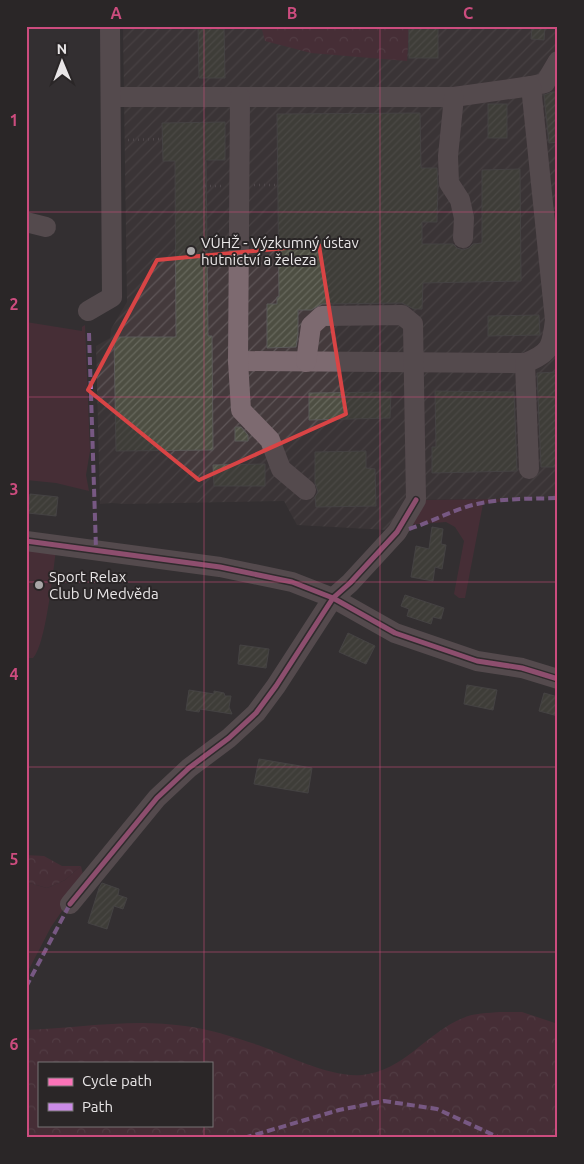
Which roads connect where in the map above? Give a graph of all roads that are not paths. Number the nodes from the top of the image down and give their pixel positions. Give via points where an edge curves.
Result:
1 (110, 26) edge
2 (558, 61) edge
3 (531, 86) junction
4 (111, 97) junction
5 (240, 97) junction
6 (454, 97) junction
7 (26, 222) edge
8 (46, 227) dead end
9 (463, 238) dead end
10 (88, 311) dead end
11 (238, 361) junction
12 (306, 362) junction
13 (414, 362) junction
14 (525, 362) junction
15 (529, 469) dead end
16 (306, 490) dead end
17 (26, 541) edge
18 (333, 598) junction
19 (558, 679) edge
20 (70, 904) dead end

1 - 4 street
2 - 3 street via 545,82
3 - 6 street
3 - 14 street via 555,320 553,341 541,356
4 - 5 street
4 - 10 street via 112,297
5 - 6 street
5 - 11 street
6 - 9 street via 448,156 449,183 460,200 464,218
7 - 8 street
11 - 12 street
11 - 16 street via 241,410 270,440 282,469
12 - 13 street
12 - 13 street via 311,326 322,316 402,315 413,324
13 - 14 street
13 - 18 street via 416,500 396,532
14 - 15 street
17 - 18 street via 220,567 292,582
18 - 19 street via 395,633 477,660
18 - 20 street via 256,713 157,798

